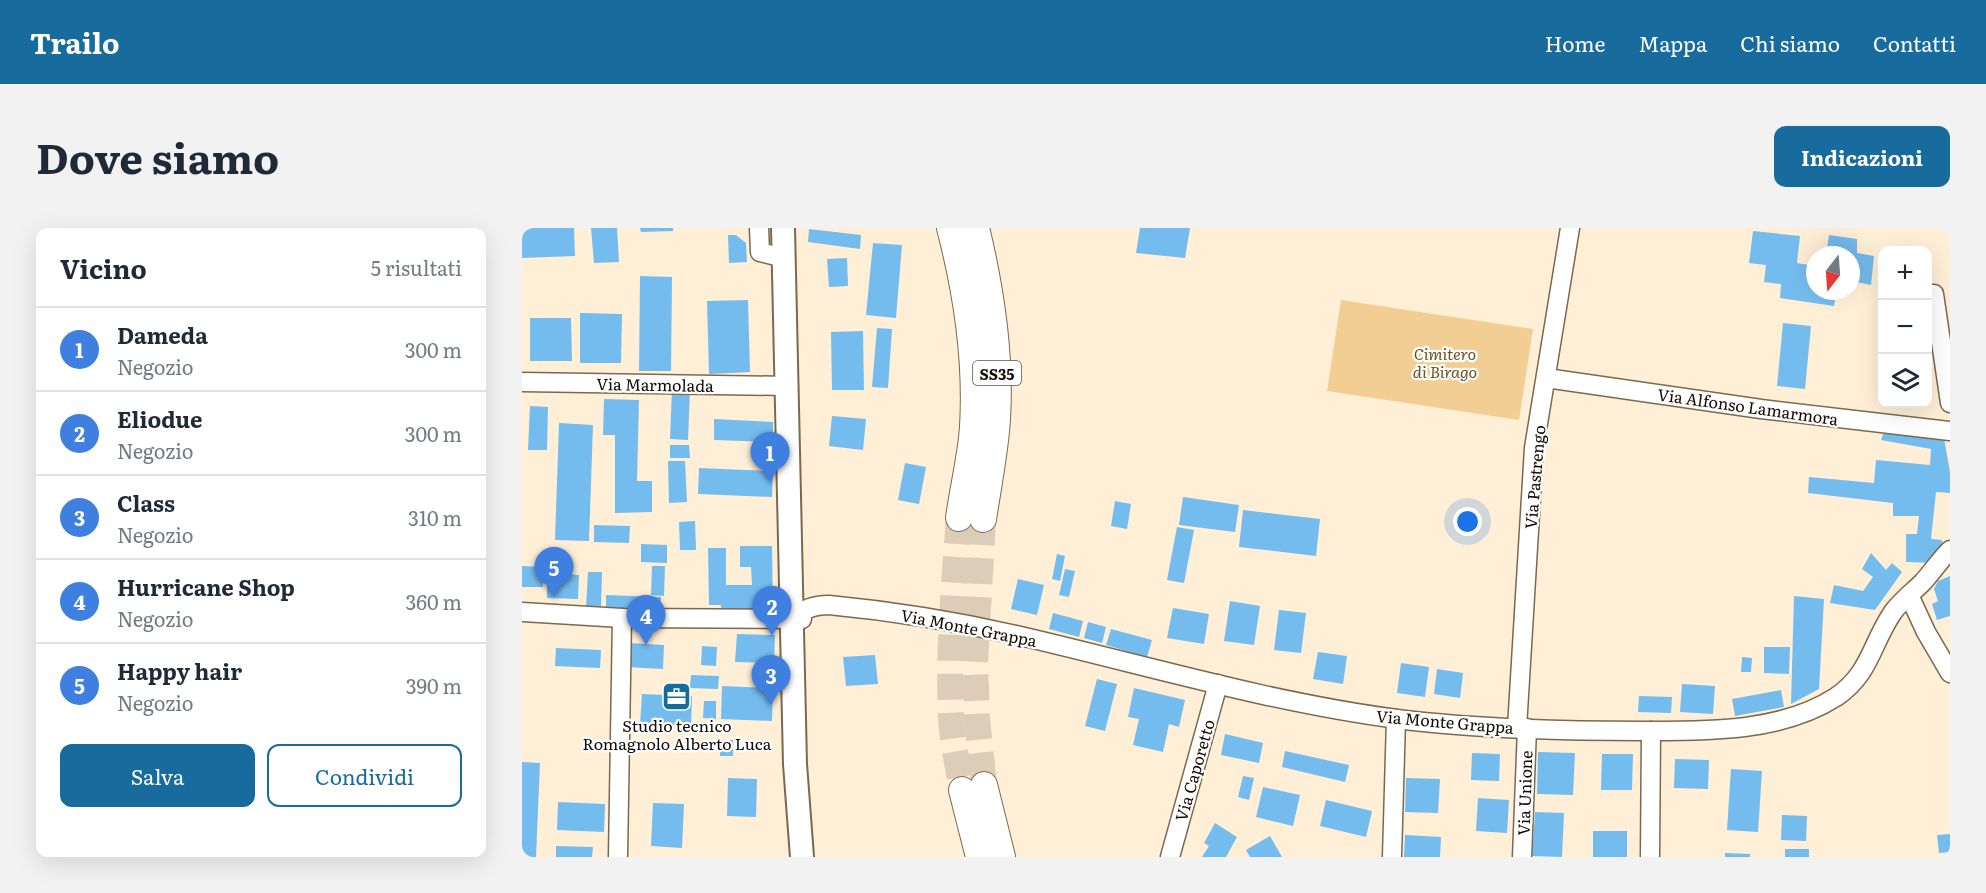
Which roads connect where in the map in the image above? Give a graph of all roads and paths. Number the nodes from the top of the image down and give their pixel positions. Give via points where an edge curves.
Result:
1 (759, 228) edge
2 (783, 228) edge
3 (950, 228) edge
4 (976, 228) edge
5 (1570, 228) edge
6 (784, 258) junction
7 (1934, 294) dead end
8 (1546, 378) junction
9 (522, 382) edge
10 (788, 386) junction
11 (1950, 403) edge
12 (1950, 431) edge
13 (1950, 549) edge
14 (1909, 595) junction
15 (522, 612) edge
16 (622, 618) junction
17 (792, 619) junction
18 (1950, 673) edge
19 (1218, 684) junction
20 (1396, 719) junction
21 (1522, 728) junction
22 (1651, 731) junction
23 (618, 857) edge
24 (802, 857) edge
25 (979, 857) edge
26 (1002, 857) edge
27 (1170, 857) edge
28 (1392, 857) edge
29 (1522, 857) edge
30 (1650, 857) edge

1 - 6 street via 760,252
2 - 6 main road
3 - 4 highway, SS35 via 971,331 971,518 997,420 990,297
5 - 8 street, Via Pastrengo
6 - 10 main road
7 - 11 street
8 - 12 street, Via Alfonso Lamarmora
8 - 21 street, Via Pastrengo via 1534,448
9 - 10 street, Via Marmolada
10 - 17 main road
13 - 14 street, Via Monte Grappa
14 - 18 street
14 - 22 street, Via Monte Grappa via 1892,613 1857,678 1827,702 1764,723
15 - 16 street, Via Monte Grappa
16 - 17 street, Via Monte Grappa
16 - 23 street
17 - 19 street, Via Monte Grappa via 819,616 844,606 932,618
17 - 24 main road via 795,764
19 - 20 street, Via Monte Grappa
19 - 27 street, Via Caporetto
20 - 21 street, Via Monte Grappa
20 - 28 street
21 - 22 street, Via Monte Grappa
21 - 29 street, Via Unione
22 - 30 street
25 - 26 highway via 973,788

